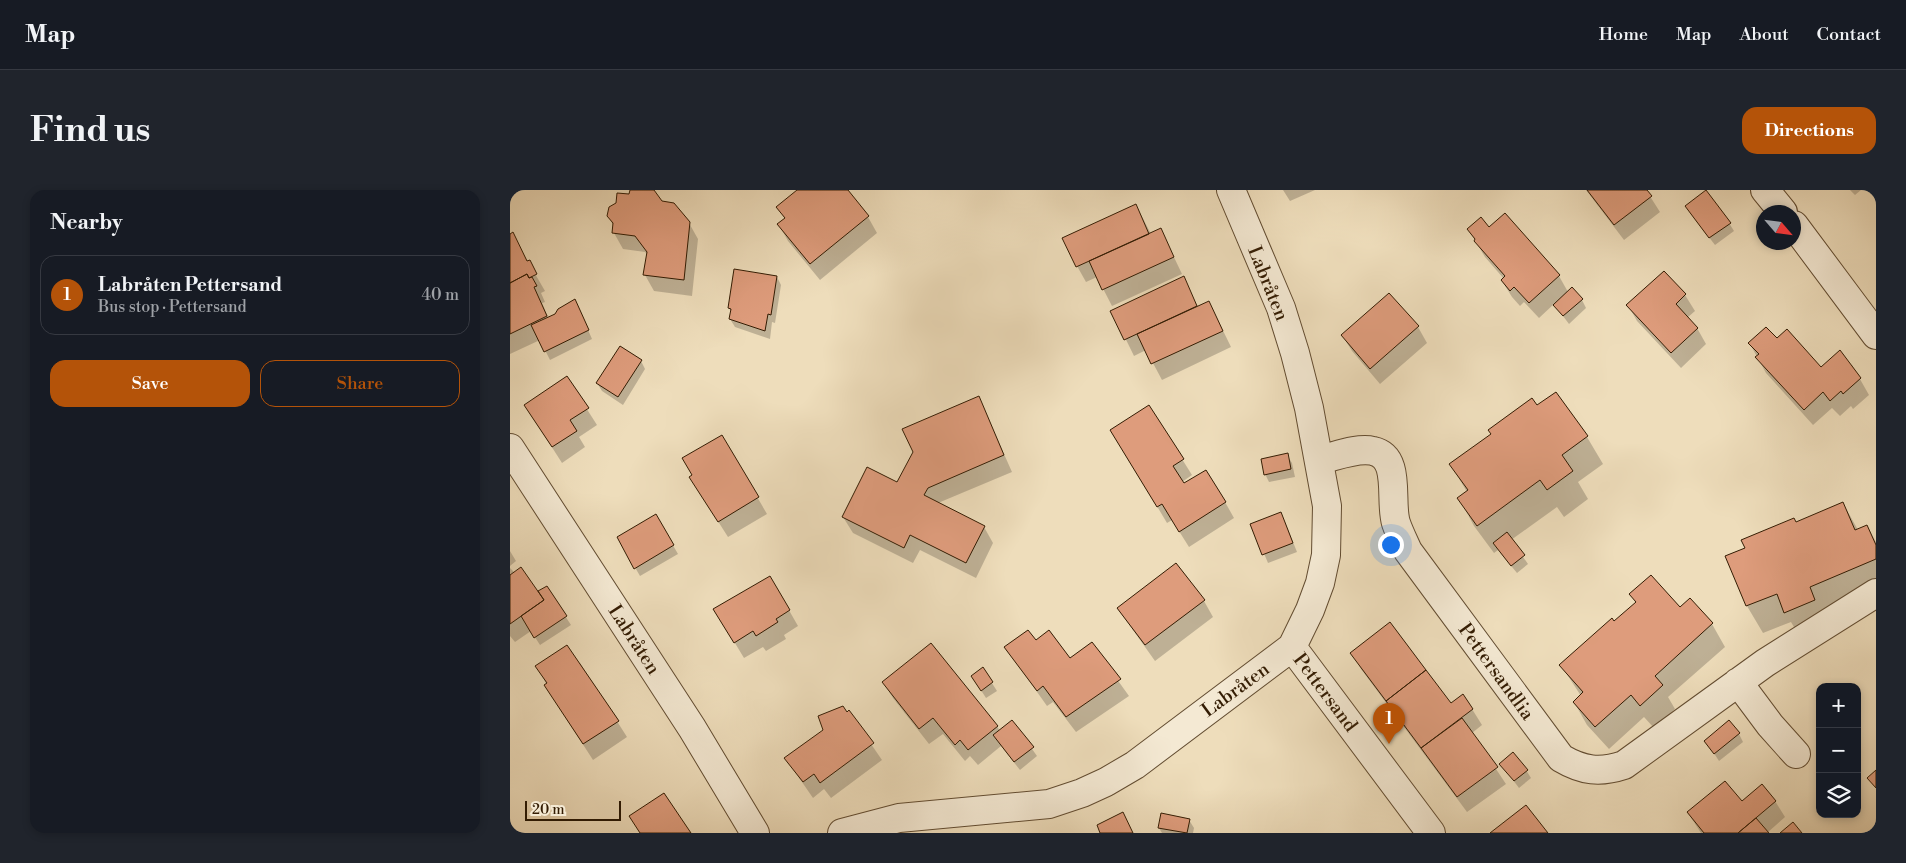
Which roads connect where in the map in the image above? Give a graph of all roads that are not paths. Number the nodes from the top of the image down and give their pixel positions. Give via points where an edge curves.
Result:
1 (1231, 190) edge
2 (1765, 190) edge
3 (1778, 205) edge
4 (1801, 234) edge
5 (1876, 335) edge
6 (510, 448) edge
7 (1320, 460) junction
8 (1876, 593) edge
9 (1292, 647) junction
10 (1738, 682) junction
11 (1796, 754) dead end
12 (755, 833) edge
13 (842, 833) edge
14 (1431, 833) edge

1 - 7 street, Labråten via 1281,308
2 - 3 street
4 - 5 street
6 - 12 street, Labråten via 682,712
7 - 9 street, Labråten via 1327,506 1326,556 1310,610
7 - 10 street, Pettersandlia via 1362,451 1373,451 1386,460 1392,475 1392,506 1408,551 1561,758 1575,767 1591,771 1624,765
8 - 10 street, Pettersandlia
9 - 13 street, Labråten via 1135,764 1082,793 1050,804 899,818
9 - 14 street, Pettersand
10 - 11 street

